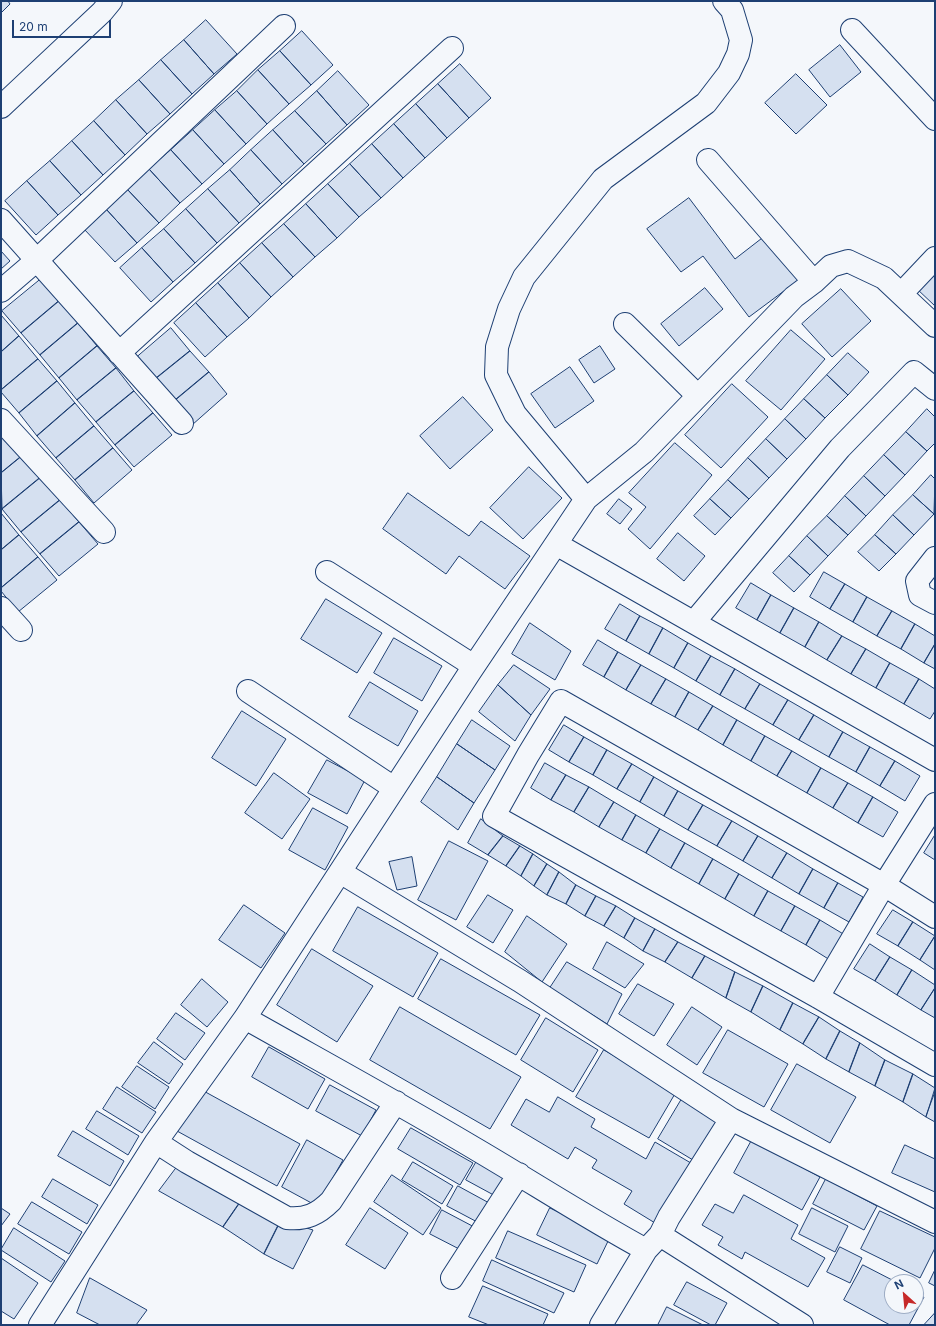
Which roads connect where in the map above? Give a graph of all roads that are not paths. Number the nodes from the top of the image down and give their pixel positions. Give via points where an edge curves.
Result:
1 (111, 1) edge
2 (724, 1) edge
3 (284, 26) dead end
4 (852, 30) dead end
5 (452, 48) dead end
6 (1, 107) edge
7 (935, 119) edge
8 (708, 160) dead end
9 (1, 220) edge
10 (935, 258) edge
11 (37, 260) junction
12 (814, 282) junction
13 (1, 291) edge
14 (901, 294) junction
15 (625, 324) dead end
16 (935, 326) edge
17 (119, 354) junction
18 (935, 389) edge
19 (698, 396) junction
20 (1, 420) edge
21 (182, 423) dead end
22 (586, 499) junction
23 (104, 532) dead end
24 (556, 544) junction
25 (935, 558) edge
26 (327, 572) dead end
27 (935, 603) edge
28 (1, 608) edge
29 (694, 622) junction
30 (22, 630) dead end
31 (474, 666) junction
32 (248, 691) dead end
33 (935, 760) edge
34 (394, 788) junction
35 (935, 804) edge
36 (340, 872) junction
37 (884, 885) junction
38 (935, 917) edge
39 (818, 997) junction
40 (245, 1018) junction
41 (935, 1065) edge
42 (396, 1102) junction
43 (731, 1119) junction
44 (156, 1142) junction
45 (519, 1174) junction
46 (935, 1222) edge
47 (653, 1243) junction
48 (452, 1278) dead end
49 (790, 1322) edge
50 (40, 1325) edge
51 (601, 1325) edge

1 - 6 street
2 - 22 street via 732,10 740,40 738,54 729,73 706,103 603,179 524,277 509,309 497,347 496,375 515,414
3 - 11 street
4 - 7 street
5 - 17 street
8 - 12 street
9 - 11 street
10 - 14 street
11 - 13 street
11 - 17 street
12 - 14 street via 830,266 848,261 884,278
12 - 19 street via 794,297
14 - 16 street
15 - 19 street
17 - 21 street
18 - 29 street via 914,372 823,467
19 - 22 street via 644,452
20 - 23 street
22 - 24 street
24 - 29 street
24 - 31 street
25 - 27 street via 917,581 920,595
26 - 31 street
28 - 30 street
29 - 33 street
31 - 34 street
32 - 34 street
34 - 36 street
35 - 37 street
36 - 40 street
36 - 43 street via 520,980
37 - 38 street
37 - 39 street
37 - 39 street via 561,701 528,755 494,816
39 - 41 street
40 - 42 street
40 - 44 street
42 - 44 street via 331,1201 320,1212 303,1218 287,1218
42 - 45 street
43 - 46 street
43 - 47 street
44 - 50 street
45 - 47 street via 601,1225
45 - 48 street
47 - 49 street
47 - 51 street

